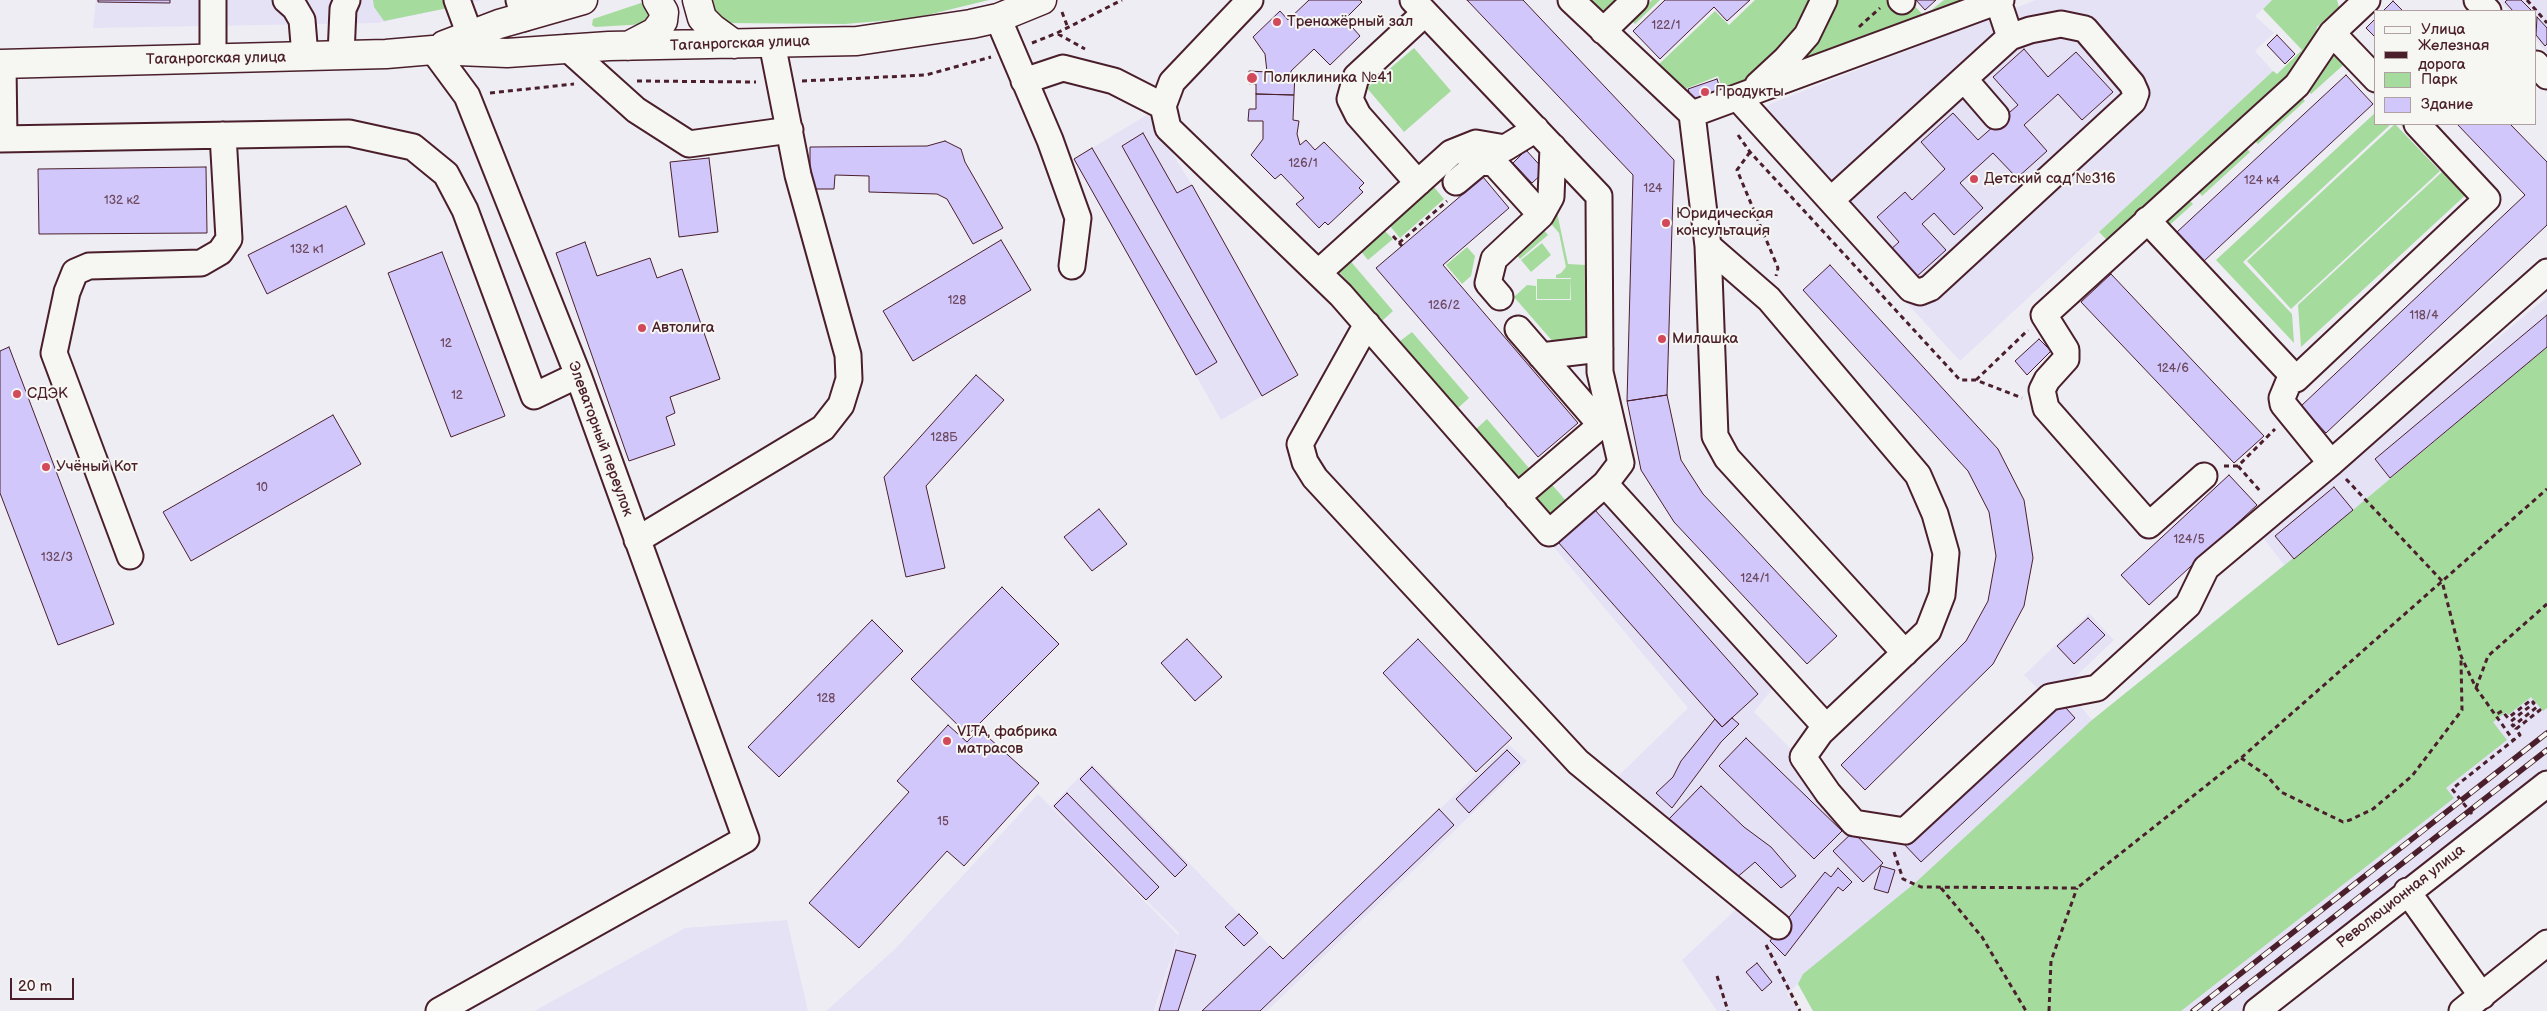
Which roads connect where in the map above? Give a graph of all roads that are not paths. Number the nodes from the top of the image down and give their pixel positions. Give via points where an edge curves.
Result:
1 (213, 0) edge
2 (286, 0) edge
3 (347, 0) edge
4 (457, 0) edge
5 (583, 0) edge
6 (657, 0) edge
7 (696, 0) edge
8 (1042, 0) edge
9 (1250, 0) edge
10 (1571, 0) edge
11 (1635, 0) edge
12 (1824, 0) edge
13 (2367, 0) edge
14 (2477, 0) edge
15 (2000, 1) edge
16 (1419, 6) edge
17 (522, 9) edge
18 (2487, 10) edge
19 (998, 18) junction
20 (1602, 31) junction
21 (2332, 33) junction
22 (470, 35) junction
23 (2010, 37) junction
24 (772, 43) junction
25 (734, 44) junction
26 (628, 46) junction
27 (567, 48) junction
28 (433, 50) junction
29 (341, 55) junction
30 (305, 56) junction
31 (213, 59) junction
32 (1, 64) edge
33 (2537, 65) edge
34 (2547, 76) edge
35 (2374, 77) edge
36 (1964, 79) junction
37 (1024, 81) junction
38 (1746, 94) junction
39 (1163, 106) junction
40 (1692, 114) junction
41 (1996, 116) dead end
42 (2418, 125) edge
43 (1536, 129) junction
44 (790, 130) junction
45 (223, 135) junction
46 (2, 139) edge
47 (1553, 147) junction
48 (1418, 183) junction
49 (1453, 191) road end
50 (1831, 200) junction
51 (1541, 215) junction
52 (2147, 220) junction
53 (1708, 246) junction
54 (1072, 266) dead end
55 (1319, 272) junction
56 (2547, 272) edge
57 (1500, 297) dead end
58 (1367, 324) junction
59 (1518, 328) dead end
60 (1600, 349) junction
61 (1541, 356) junction
62 (578, 374) junction
63 (2292, 374) junction
64 (2331, 463) junction
65 (2204, 476) road end
66 (1605, 484) junction
67 (1517, 497) junction
68 (638, 540) junction
69 (130, 556) dead end
70 (1905, 653) junction
71 (1826, 727) junction
72 (2547, 784) edge
73 (2407, 891) junction
74 (1770, 933) road end
75 (2547, 943) edge
76 (2472, 1004) edge
77 (439, 1011) edge
78 (2257, 1011) edge

1 - 31 street
2 - 30 street via 302,20
3 - 29 street via 343,9
4 - 22 street
5 - 17 main road, Таганрогская улица
6 - 26 main road via 664,12 664,22 655,32
7 - 25 main road via 702,18
8 - 19 main road, Таганрогская улица
9 - 39 street via 1172,82
10 - 20 street
11 - 20 street
12 - 38 street via 1807,35 1786,60
13 - 21 street
14 - 18 street
15 - 23 street
15 - 38 street
16 - 43 street
16 - 48 street via 1356,77 1350,99 1358,115
17 - 22 main road, Таганрогская улица
19 - 24 main road, Таганрогская улица via 857,41
19 - 37 street
20 - 40 street
21 - 35 street
21 - 52 street via 2297,84
22 - 28 main road, Таганрогская улица
23 - 36 street
23 - 50 street via 2061,24 2085,29 2132,84 2136,93 2133,101 1930,288 1920,292 1911,289
24 - 25 main road, Таганрогская улица
24 - 44 street
25 - 26 main road, Таганрогская улица
26 - 27 main road, Таганрогская улица
27 - 28 main road, Таганрогская улица via 507,52
27 - 44 street via 636,110 690,144
28 - 29 main road, Таганрогская улица
28 - 62 street, Элеваторный переулок via 468,96
29 - 30 main road, Таганрогская улица
30 - 31 main road, Таганрогская улица
31 - 32 main road, Таганрогская улица
32 - 46 street
33 - 34 street
36 - 41 street
36 - 50 street
37 - 39 street via 1063,68 1114,81
37 - 54 street via 1050,140 1078,218
38 - 40 street
38 - 50 street
39 - 55 street via 1168,128
40 - 53 street
42 - 63 street via 2487,199 2296,379
43 - 47 street
43 - 48 street via 1505,148 1476,143 1451,154
44 - 68 street via 798,175 848,355 849,379 841,405 824,428
45 - 46 street
45 - 62 street via 349,133 413,146 446,174 465,210 534,396
45 - 69 street via 229,239 220,252 201,263 90,266 75,272 67,292 54,352
47 - 51 street via 1551,197
47 - 60 street via 1599,196
48 - 55 street
49 - 51 street via 1480,162 1494,163
51 - 57 street via 1494,259 1488,282
52 - 63 street
52 - 65 street via 2044,315 2066,350 2066,360 2042,390 2046,408 2149,525
53 - 70 street via 1715,436 1728,458
53 - 70 street via 1769,298 1918,474 1935,514 1946,553 1942,595 1928,631
55 - 58 street
56 - 64 street
58 - 67 street
58 - 74 street via 1300,444 1305,462 1315,478 1578,762
59 - 61 street
60 - 61 street
60 - 66 street via 1600,372 1621,463
61 - 67 street via 1601,425
62 - 68 street, Элеваторный переулок
63 - 64 street via 2282,398 2290,414
64 - 71 street via 2206,568 2188,605 2097,688 2050,697 1905,831 1854,823 1828,793 1803,757
66 - 67 street via 1549,534
66 - 71 street
68 - 77 street, Элеваторный переулок via 746,839
70 - 71 street
72 - 73 street, Революционная улица
73 - 76 street
73 - 78 street, Революционная улица
75 - 76 street

